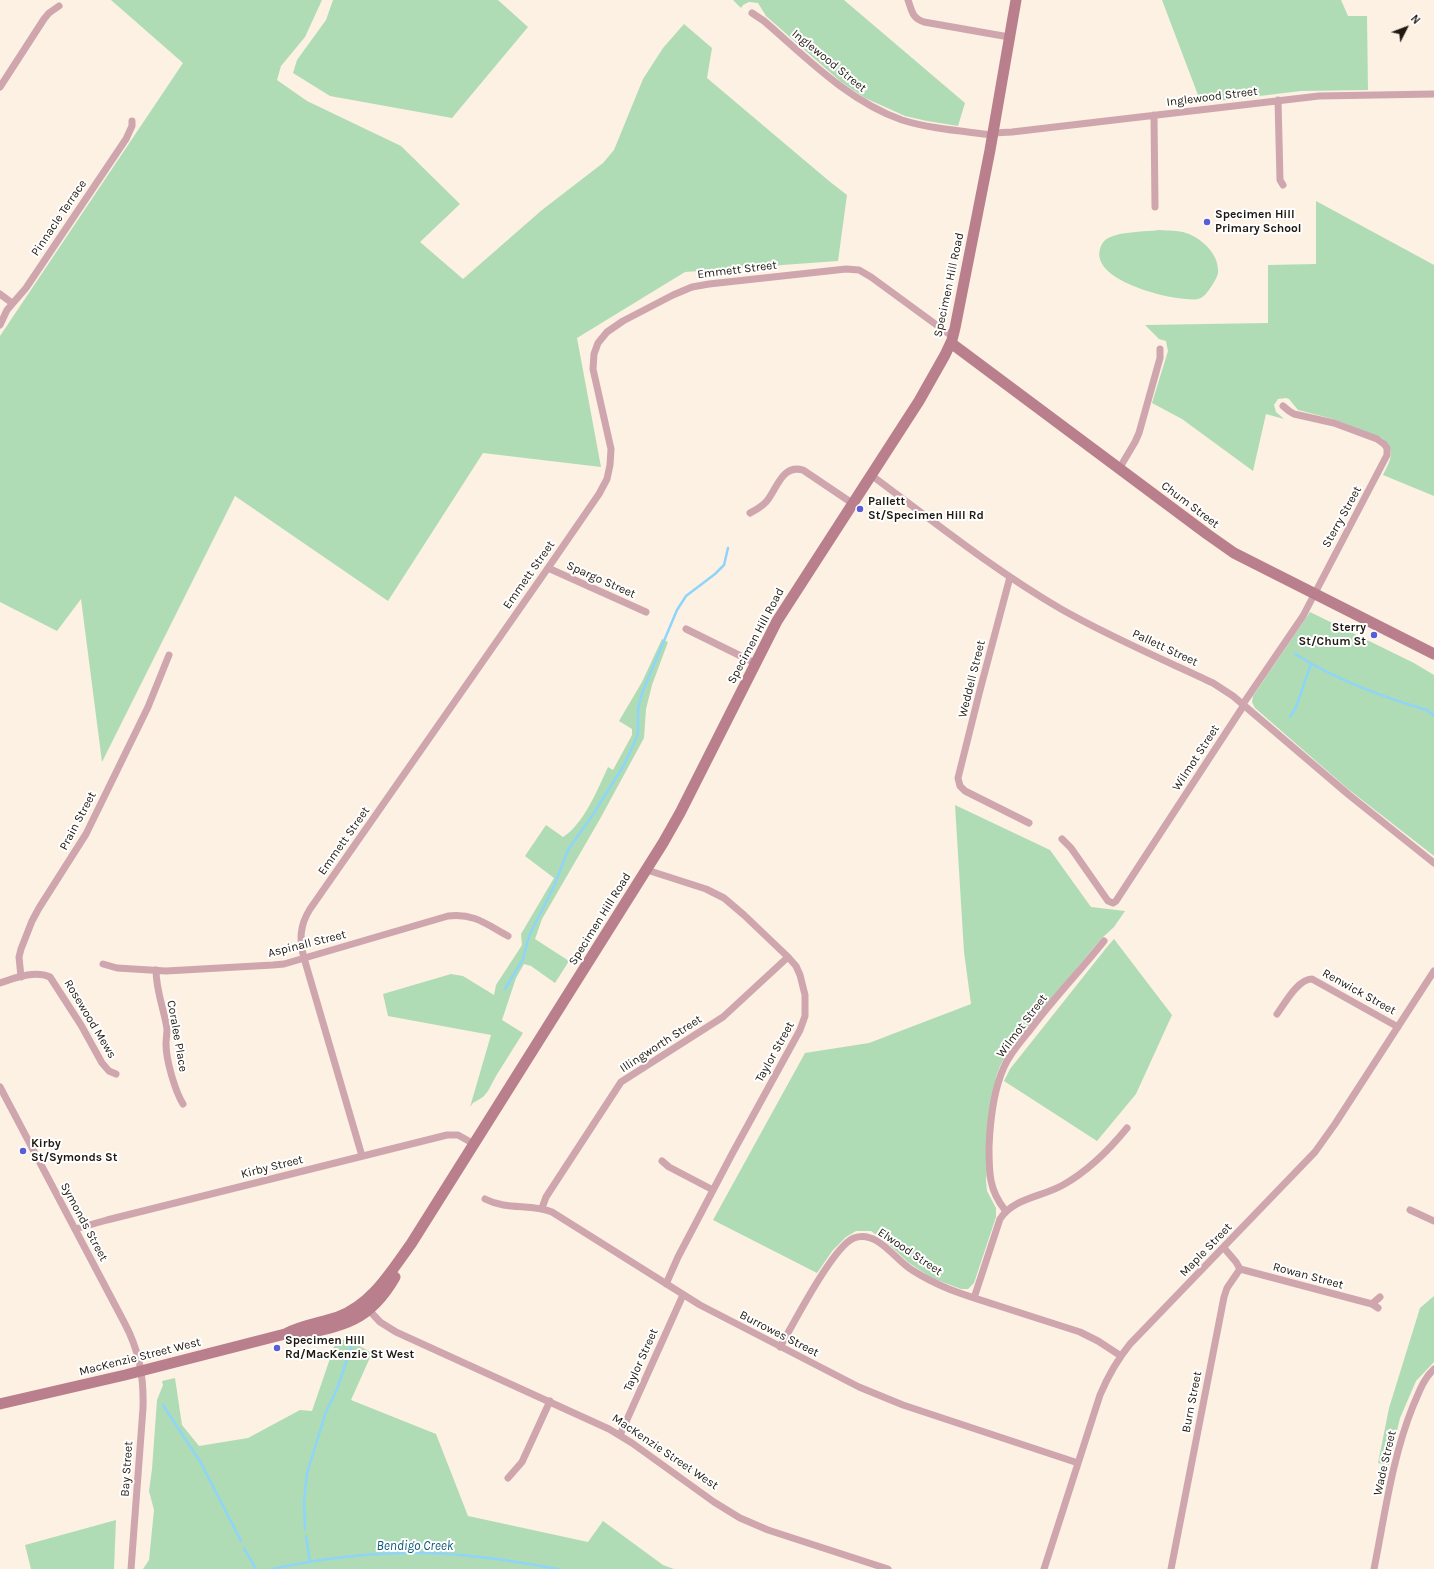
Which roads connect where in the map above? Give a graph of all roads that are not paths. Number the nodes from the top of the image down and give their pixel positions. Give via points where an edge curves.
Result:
1 (908, 0) edge
2 (1016, 0) edge
3 (59, 6) dead end
4 (752, 13) dead end
5 (1009, 37) junction
6 (0, 87) edge
7 (1434, 94) edge
8 (1278, 100) junction
9 (1154, 115) junction
10 (132, 121) dead end
11 (992, 134) junction
12 (1283, 185) dead end
13 (1155, 207) dead end
14 (0, 294) edge
15 (12, 303) junction
16 (2, 314) edge
17 (0, 325) edge
18 (952, 340) junction
19 (1160, 349) dead end
20 (1283, 406) dead end
21 (1119, 469) junction
22 (871, 475) junction
23 (852, 503) junction
24 (750, 513) dead end
25 (548, 568) junction
26 (1010, 577) junction
27 (1315, 594) junction
28 (646, 612) dead end
29 (686, 629) dead end
30 (1434, 654) edge
31 (169, 655) dead end
32 (755, 663) junction
33 (1244, 704) junction
34 (1029, 822) dead end
35 (1062, 839) dead end
36 (1434, 863) edge
37 (647, 870) junction
38 (508, 936) dead end
39 (1104, 941) dead end
40 (788, 957) junction
41 (304, 958) junction
42 (103, 964) dead end
43 (156, 970) junction
44 (1434, 971) edge
45 (21, 977) junction
46 (0, 983) edge
47 (1277, 1014) dead end
48 (1398, 1027) junction
49 (116, 1074) dead end
50 (0, 1087) edge
51 (183, 1104) dead end
52 (1127, 1128) dead end
53 (474, 1144) junction
54 (362, 1156) junction
55 (662, 1161) dead end
56 (713, 1190) junction
57 (485, 1200) dead end
58 (542, 1208) junction
59 (1005, 1210) junction
60 (1410, 1210) dead end
61 (1434, 1221) edge
62 (75, 1229) junction
63 (1224, 1248) junction
64 (1240, 1269) junction
65 (666, 1284) junction
66 (683, 1295) junction
67 (974, 1298) junction
68 (1380, 1298) dead end
69 (366, 1307) junction
70 (780, 1347) junction
71 (1121, 1356) junction
72 (1434, 1369) edge
73 (142, 1370) junction
74 (550, 1401) junction
75 (0, 1404) edge
76 (620, 1435) junction
77 (1078, 1463) junction
78 (508, 1478) dead end
79 (131, 1569) edge
80 (888, 1569) edge
81 (1044, 1569) edge
82 (1171, 1569) edge
83 (1374, 1569) edge

1 - 5 street via 917,20
2 - 5 main road, Specimen Hill Road
3 - 6 street via 44,19
4 - 11 street, Inglewood Street via 847,92 873,108 915,123
5 - 11 main road, Specimen Hill Road
7 - 8 street, Inglewood Street via 1318,96
8 - 9 street, Inglewood Street
8 - 12 street via 1280,180
9 - 11 street, Inglewood Street
9 - 13 street
10 - 15 street, Pinnacle Terrace via 126,139 26,288
11 - 18 main road, Specimen Hill Road
14 - 15 street
15 - 16 street, Pinnacle Terrace
16 - 17 street, Pinnacle Terrace
18 - 21 main road, Chum Street
18 - 22 main road, Specimen Hill Road via 919,401
18 - 25 street, Emmett Street via 871,277 859,270 846,269 692,287 623,321 607,332 598,343 594,354 593,369 611,449 607,479
19 - 21 street via 1160,358 1139,434
20 - 27 street, Sterry Street via 1294,414 1334,423 1377,439 1388,451 1386,460
21 - 27 main road, Chum Street via 1234,553
22 - 23 main road, Specimen Hill Road
22 - 26 street, Pallett Street
23 - 24 street via 803,470 792,469 783,476 766,502
23 - 32 main road, Specimen Hill Road via 789,600
25 - 28 street, Spargo Street
25 - 41 street, Emmett Street via 310,909 302,922 301,930
26 - 33 street, Pallett Street via 1079,619 1213,683
26 - 34 street, Weddell Street via 958,778 960,786 965,791
27 - 30 main road, Chum Street
27 - 33 street, Wilmot Street
29 - 32 street
31 - 45 street, Prain Street via 148,706 86,834 32,921 19,957
32 - 37 main road, Specimen Hill Road via 680,813
33 - 35 street, Wilmot Street via 1118,900 1113,903 1108,901
33 - 36 street, Pallett Street via 1349,795
37 - 40 street, Taylor Street via 706,889 724,898
37 - 53 main road, Specimen Hill Road
38 - 41 street, Aspinall Street via 470,916 448,916
39 - 59 street, Wilmot Street via 1039,1018 1008,1058 1004,1068 992,1121 989,1159 994,1194
40 - 56 street, Taylor Street via 796,966 803,985 806,1006 803,1023
40 - 58 street, Illingworth Street via 723,1017 621,1082 546,1197
41 - 43 street, Aspinall Street via 261,967
41 - 54 street, Emmett Street
42 - 43 street, Aspinall Street via 117,968
43 - 51 street, Coralee Place via 167,1029 166,1050 176,1090
44 - 48 street, Maple Street
45 - 46 street
45 - 49 street, Rosewood Mews via 39,974 50,977 81,1024 102,1063
47 - 48 street, Renwick Street via 1300,984 1312,979
48 - 63 street, Maple Street via 1321,1144
50 - 62 street, Symonds Street
52 - 59 street via 1106,1152 1071,1180
53 - 54 street, Kirby Street via 454,1134
53 - 69 main road, Specimen Hill Road via 411,1244
54 - 62 street, Kirby Street
55 - 56 street
56 - 65 street, Taylor Street
57 - 58 street, Burrowes Street via 497,1205
58 - 65 street, Burrowes Street
59 - 67 street
60 - 61 street
62 - 73 street, Symonds Street via 130,1334
63 - 64 street
63 - 71 street, Maple Street
64 - 68 street, Rowan Street via 1375,1306
64 - 82 street, Burn Street via 1227,1288 1224,1298
65 - 66 street, Burrowes Street
66 - 70 street, Burrowes Street
66 - 76 street, Taylor Street
67 - 70 street, Elwood Street via 943,1287 910,1269 880,1242 863,1236 855,1238 847,1242 833,1258
67 - 71 street, Elwood Street via 1080,1332
69 - 73 main road, MacKenzie Street West via 285,1334
69 - 74 street, MacKenzie Street West via 380,1322 396,1332
70 - 77 street, Burrowes Street via 859,1387 903,1405
71 - 77 street, Maple Street via 1103,1389
72 - 83 street, Wade Street via 1425,1380 1406,1425 1391,1480
73 - 75 main road, MacKenzie Street West
73 - 79 street, Bay Street via 143,1408
74 - 76 street, MacKenzie Street West
74 - 78 street via 525,1457
76 - 80 street, MacKenzie Street West via 740,1518 768,1530
77 - 81 street, Maple Street

